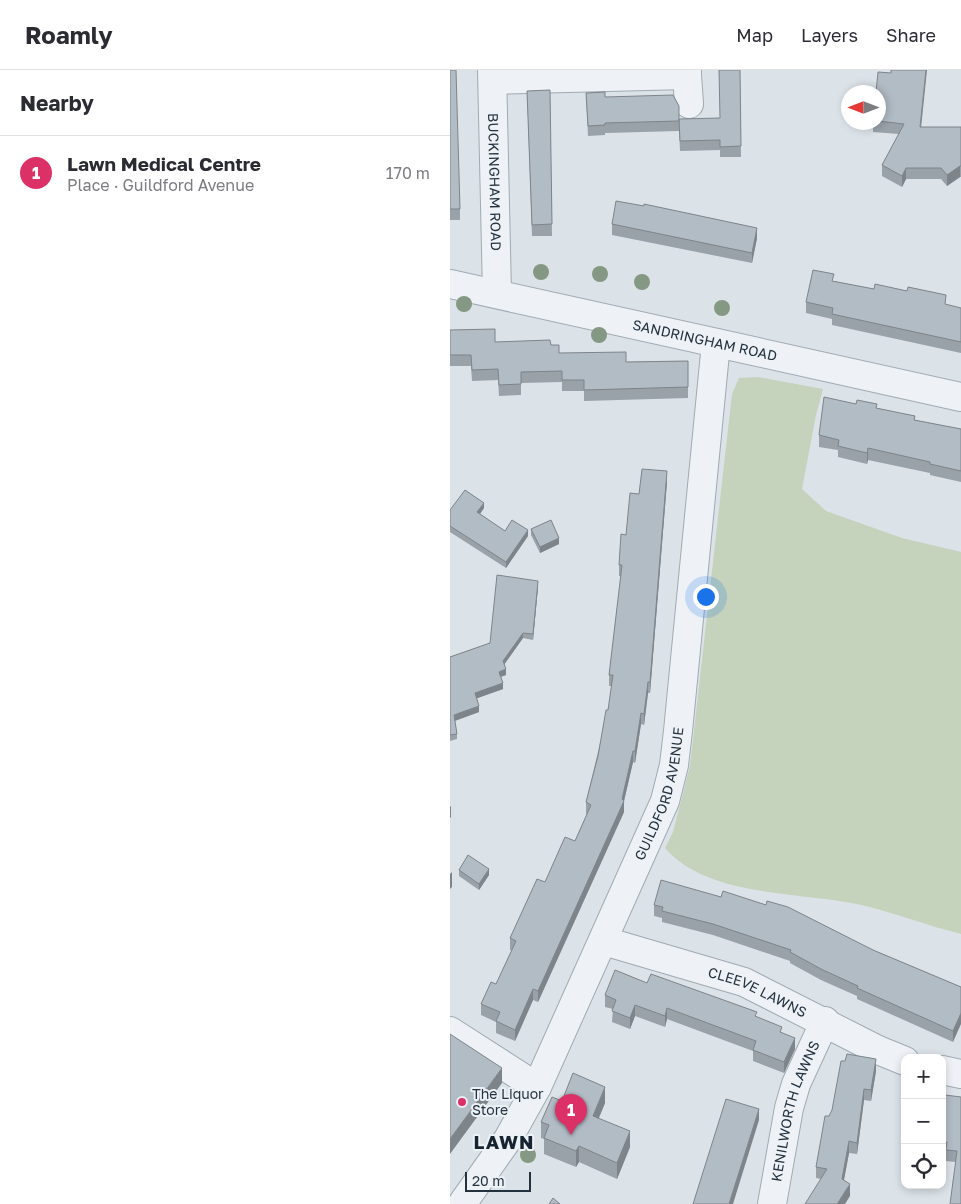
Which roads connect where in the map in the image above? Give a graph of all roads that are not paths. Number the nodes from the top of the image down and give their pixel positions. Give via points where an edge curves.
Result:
1 (687, 73) edge
2 (493, 75) edge
3 (689, 104) dead end
4 (450, 284) edge
5 (498, 294) junction
6 (716, 343) junction
7 (961, 397) edge
8 (604, 941) junction
9 (825, 1021) junction
10 (450, 1031) edge
11 (901, 1059) edge
12 (946, 1071) edge
13 (961, 1074) edge
14 (537, 1087) junction
15 (462, 1204) edge
16 (772, 1204) edge

1 - 2 street
1 - 3 street
2 - 5 street, BUCKINGHAM ROAD
4 - 5 street, SANDRINGHAM ROAD
5 - 6 street, SANDRINGHAM ROAD
6 - 7 street, SANDRINGHAM ROAD
6 - 8 street, GUILDFORD AVENUE via 674,765 666,801
8 - 9 street, CLEEVE LAWNS via 744,982
8 - 14 street, GUILDFORD AVENUE
9 - 11 street, CLEEVE LAWNS
9 - 16 street, KENILWORTH LAWNS via 796,1084 789,1108
10 - 14 street
12 - 13 street
14 - 15 street, GUILDFORD AVENUE via 508,1138

